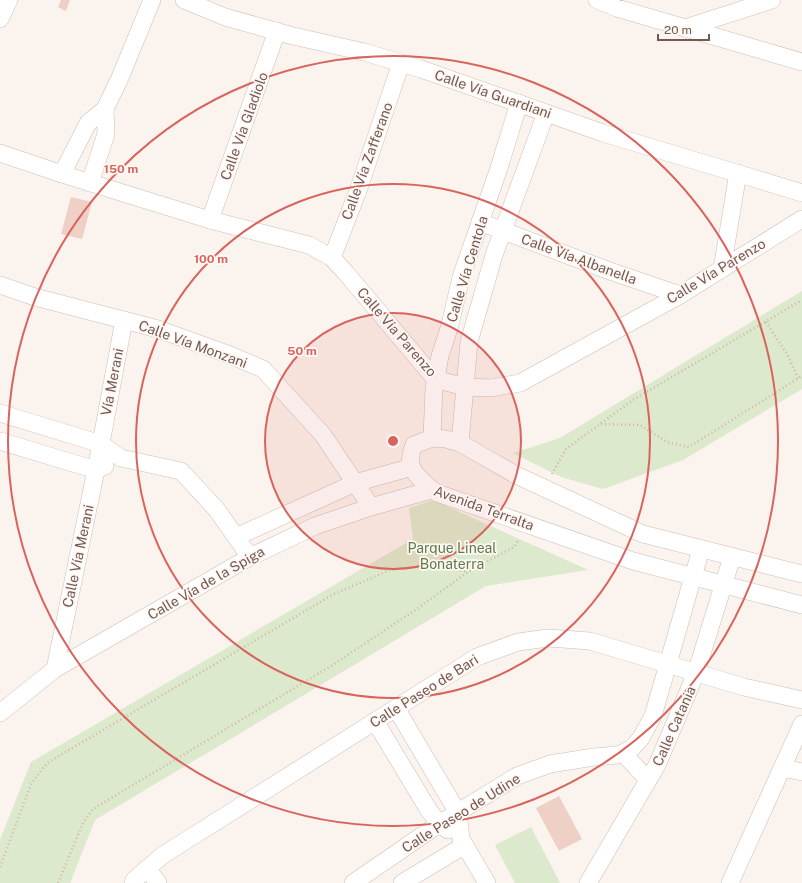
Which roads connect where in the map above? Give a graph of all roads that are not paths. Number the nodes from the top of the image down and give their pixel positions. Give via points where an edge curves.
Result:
1 (9, 0) edge
2 (152, 0) edge
3 (184, 0) edge
4 (597, 0) edge
5 (772, 0) edge
6 (0, 19) edge
7 (685, 28) junction
8 (277, 31) junction
9 (802, 62) edge
10 (401, 64) junction
11 (519, 103) junction
12 (105, 109) junction
13 (546, 113) junction
14 (0, 153) edge
15 (738, 173) junction
16 (62, 174) junction
17 (90, 183) junction
18 (802, 194) edge
19 (802, 219) edge
20 (210, 220) junction
21 (480, 222) junction
22 (503, 231) junction
23 (332, 258) junction
24 (722, 269) junction
25 (0, 285) edge
26 (680, 295) junction
27 (124, 320) junction
28 (436, 379) junction
29 (466, 387) junction
30 (0, 413) edge
31 (432, 438) junction
32 (0, 441) edge
33 (460, 442) junction
34 (101, 444) junction
35 (121, 458) junction
36 (412, 468) junction
37 (96, 470) junction
38 (355, 483) junction
39 (431, 490) junction
40 (371, 507) junction
41 (236, 537) junction
42 (701, 549) junction
43 (250, 557) junction
44 (732, 557) junction
45 (802, 574) edge
46 (693, 576) junction
47 (723, 584) junction
48 (802, 605) edge
49 (668, 665) junction
50 (55, 669) junction
51 (696, 673) junction
52 (802, 700) edge
53 (4, 706) edge
54 (396, 708) junction
55 (375, 721) junction
56 (802, 724) edge
57 (624, 753) junction
58 (782, 768) junction
59 (802, 772) edge
60 (648, 780) junction
61 (458, 813) junction
62 (439, 824) junction
63 (463, 842) junction
64 (148, 868) junction
65 (133, 883) edge
66 (158, 883) edge
67 (353, 883) edge
68 (402, 883) edge
69 (487, 883) edge
70 (588, 883) edge
71 (730, 883) edge

1 - 6 street
2 - 12 street
3 - 8 street, Calle Vía Guardiani via 225,17
4 - 7 street
5 - 7 street
7 - 9 street
8 - 10 street, Calle Vía Guardiani via 364,52
8 - 20 street, Calle Vía Gladiolo
10 - 11 street, Calle Vía Guardiani
10 - 23 street, Calle Vía Zafferano
11 - 13 street, Calle Vía Guardiani
11 - 21 street, Calle Vía Centola
12 - 16 street via 88,123
12 - 17 street via 106,134
13 - 15 street, Calle Vía Guardiani via 602,133
13 - 22 street, Calle Vía Centola
14 - 16 street, Calle Vía Parenzo
15 - 18 street, Calle Vía Guardiani
15 - 24 street
16 - 17 street, Calle Vía Parenzo
17 - 20 street, Calle Vía Parenzo
19 - 24 street, Calle Vía Parenzo
20 - 23 street, Calle Vía Parenzo via 309,245
21 - 22 street, Calle Vía Albanella
21 - 28 street, Calle Vía Centola via 461,277
22 - 26 street, Calle Vía Albanella
22 - 29 street, Calle Vía Centola via 469,342
23 - 28 street, Calle Vía Parenzo
24 - 26 street, Calle Vía Parenzo
25 - 27 street, Calle Vía Monzani via 35,297
26 - 29 street, Calle Vía Parenzo via 520,383 491,388
27 - 34 street, Vía Merani
27 - 38 street, Calle Vía Monzani via 230,355 262,369 323,435
28 - 29 street, Calle Vía Parenzo
28 - 31 street, Calle Vía Centola
29 - 33 street, Calle Vía Centola
30 - 34 street
31 - 33 street
31 - 36 street via 414,445 410,453
32 - 37 street
33 - 42 street via 516,475 643,534
34 - 35 street
34 - 37 street, Calle Vía Merani
35 - 37 street
35 - 41 street via 181,471
36 - 38 street, Calle Vía de la Spiga
36 - 39 street, Avenida Terralta
37 - 50 street, Calle Vía Merani
38 - 40 street, Calle Vía Monzani
38 - 41 street, Calle Vía de la Spiga
39 - 40 street, Calle Vía de la Spiga
39 - 46 street, Avenida Terralta via 634,561
40 - 43 street, Calle Vía de la Spiga via 315,526
41 - 43 street
42 - 44 street
42 - 46 street, Calle Paseo de Udine
43 - 50 street, Calle Vía de la Spiga
44 - 45 street
44 - 47 street, Calle Catania
46 - 47 street, Avenida Terralta
46 - 49 street, Calle Paseo de Udine
47 - 48 street, Avenida Terralta
47 - 51 street, Calle Catania
49 - 51 street, Calle Paseo de Bari
49 - 54 street, Calle Paseo de Bari via 590,641 548,638 518,642 477,657
49 - 57 street, Calle Paseo de Udine via 653,716 641,738
50 - 53 street, Calle Vía de la Spiga
51 - 52 street, Calle Paseo de Bari
51 - 60 street, Calle Catania via 657,765
54 - 55 street, Calle Paseo de Bari
54 - 61 street
55 - 62 street
55 - 64 street, Calle Paseo de Bari via 163,854
56 - 58 street
57 - 60 street
57 - 61 street, Calle Paseo de Udine via 550,764 517,776
58 - 59 street
58 - 71 street
60 - 70 street, Calle Catania
61 - 62 street, Calle Paseo de Udine
61 - 63 street
62 - 63 street
62 - 67 street, Calle Paseo de Udine
63 - 68 street, Calle Paseo de Udine
63 - 69 street
64 - 65 street, Calle Paseo de Bari
64 - 66 street

